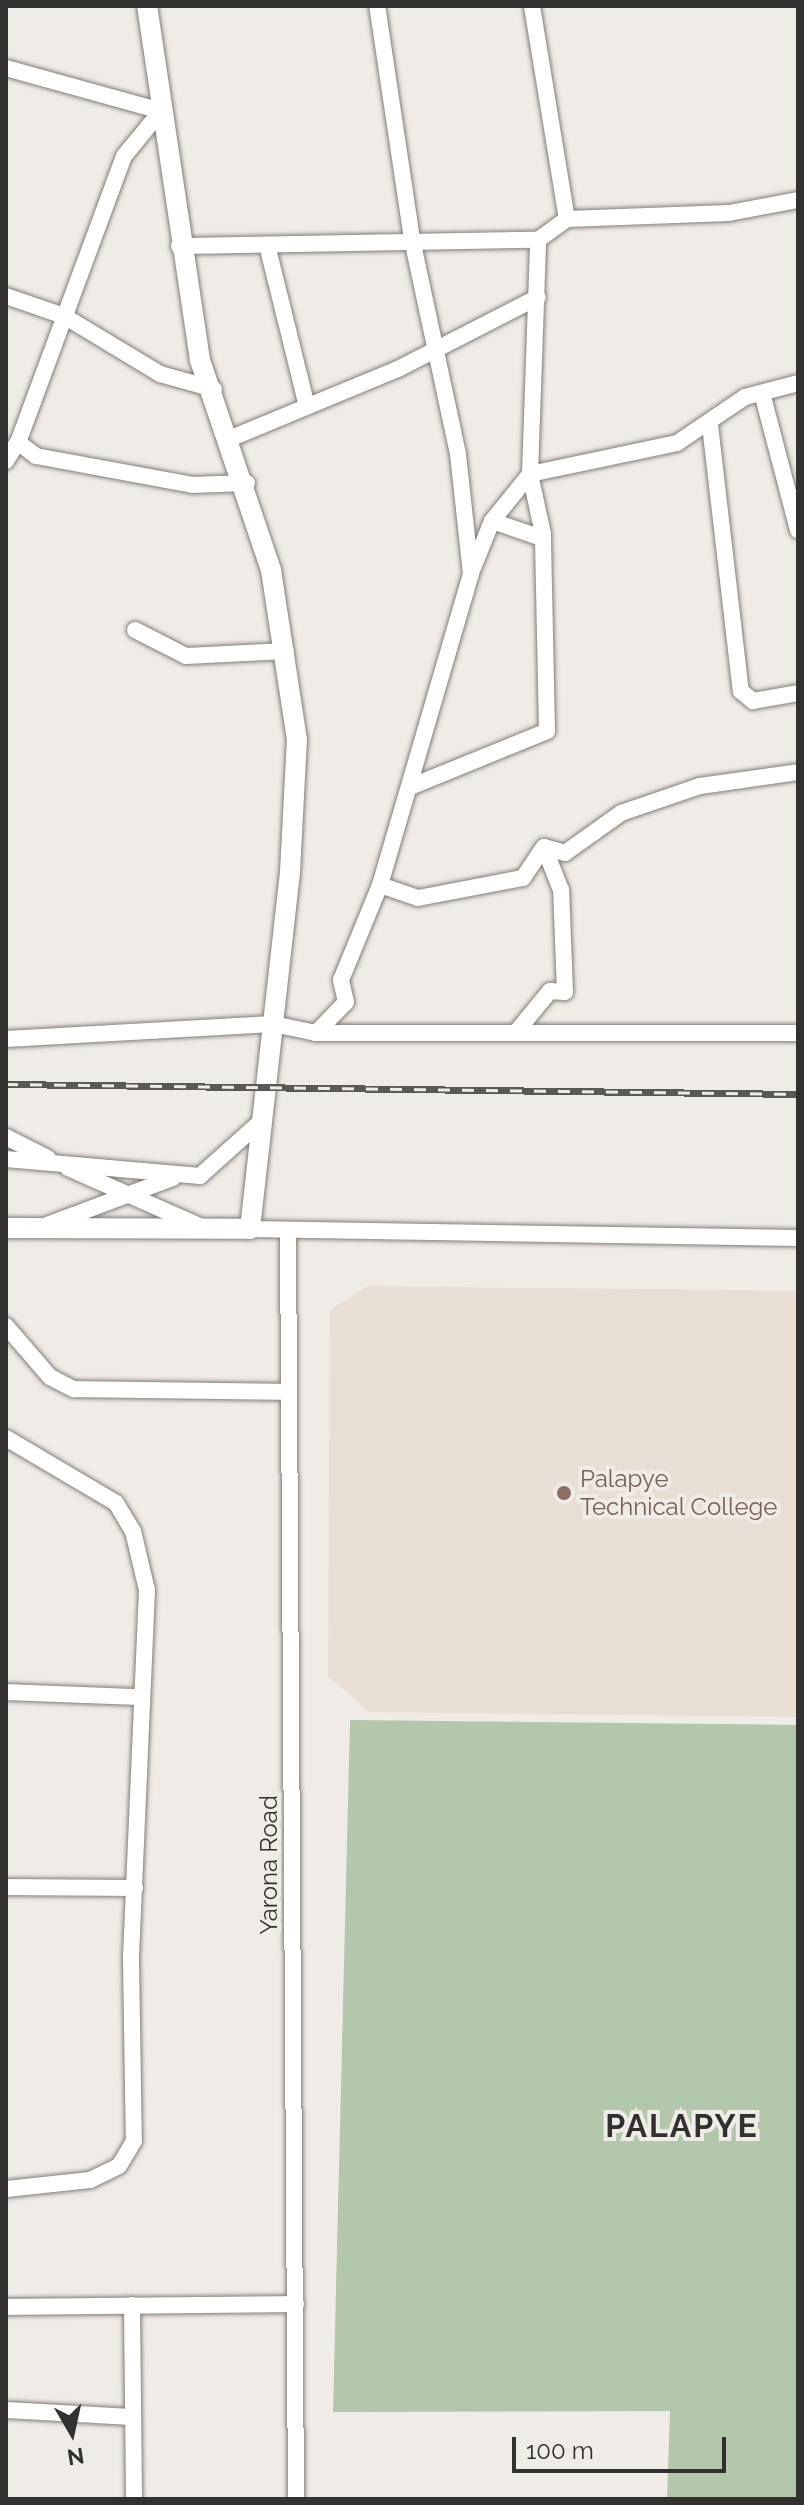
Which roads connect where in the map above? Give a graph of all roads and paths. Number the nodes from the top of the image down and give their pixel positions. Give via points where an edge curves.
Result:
1 (147, 6) edge
2 (377, 6) edge
3 (532, 6) edge
4 (6, 68) edge
5 (161, 111) junction
6 (798, 200) edge
7 (567, 219) junction
8 (412, 239) junction
9 (538, 240) junction
10 (179, 246) junction
11 (268, 249) junction
12 (6, 296) edge
13 (538, 297) junction
14 (64, 316) junction
15 (435, 350) junction
16 (798, 383) edge
17 (214, 389) junction
18 (762, 393) junction
19 (306, 402) junction
20 (710, 425) junction
21 (229, 439) junction
22 (18, 442) junction
23 (6, 461) edge
24 (530, 474) junction
25 (247, 483) junction
26 (492, 521) junction
27 (798, 530) edge
28 (542, 538) junction
29 (471, 574) junction
30 (135, 630) dead end
31 (286, 651) junction
32 (798, 693) edge
33 (798, 772) edge
34 (410, 787) junction
35 (544, 847) junction
36 (380, 885) junction
37 (273, 1024) junction
38 (517, 1031) junction
39 (797, 1032) edge
40 (316, 1033) junction
41 (6, 1039) edge
42 (258, 1124) junction
43 (6, 1137) edge
44 (6, 1159) edge
45 (59, 1163) junction
46 (173, 1178) junction
47 (132, 1197) junction
48 (6, 1228) edge
49 (34, 1229) junction
50 (205, 1229) junction
51 (250, 1229) junction
52 (288, 1232) junction
53 (798, 1238) edge
54 (6, 1326) edge
55 (289, 1392) junction
56 (6, 1438) edge
57 (6, 1692) edge
58 (138, 1697) junction
59 (6, 1887) edge
60 (135, 1888) junction
61 (6, 2189) edge
62 (296, 2304) junction
63 (132, 2305) junction
64 (6, 2307) edge
65 (6, 2410) edge
66 (132, 2417) junction
67 (134, 2499) edge
68 (296, 2499) edge

1 - 5 street
2 - 8 street
3 - 7 street
4 - 5 street
5 - 10 street
5 - 14 street via 124,156
6 - 7 street via 729,213
7 - 9 street
8 - 9 street
8 - 11 street
8 - 15 street
9 - 13 street
10 - 11 street
10 - 17 street via 200,360
11 - 19 street
12 - 14 street
13 - 15 street
13 - 24 street
14 - 17 street via 160,374
14 - 22 street
15 - 19 street
15 - 29 street via 458,454
16 - 18 street
17 - 21 street
18 - 20 street
18 - 27 street
19 - 21 street
20 - 24 street via 677,443
20 - 32 street via 741,691 753,701
21 - 25 street
22 - 23 street
22 - 25 street via 36,456 192,485
24 - 26 street
24 - 28 street
25 - 31 street
26 - 28 street
26 - 29 street
28 - 34 street via 547,731
29 - 34 street
30 - 31 street via 186,656
31 - 37 street via 297,795
33 - 35 street via 700,786 621,813 565,853
34 - 36 street
35 - 36 street via 529,875 504,883 418,898
35 - 38 street via 561,890 565,992 550,991
36 - 40 street via 341,980 346,1002
37 - 40 street
37 - 41 street
37 - 42 street
38 - 39 street
38 - 40 street
42 - 46 street via 219,1166
42 - 51 street
43 - 45 street
44 - 45 street
45 - 46 street
45 - 47 street
46 - 47 street
47 - 49 street
47 - 50 street
48 - 49 street
49 - 50 street
50 - 51 street
51 - 52 street
52 - 53 street
52 - 55 street, Yarona Road
54 - 55 street via 50,1377 74,1389
55 - 62 street, Yarona Road
56 - 58 street via 108,1497 128,1521 147,1590
57 - 58 street
58 - 60 street
59 - 60 street
60 - 61 street via 134,2141 119,2166 90,2180
62 - 63 street
62 - 68 street, Yarona Road
63 - 64 street
63 - 66 street
65 - 66 street
66 - 67 street

